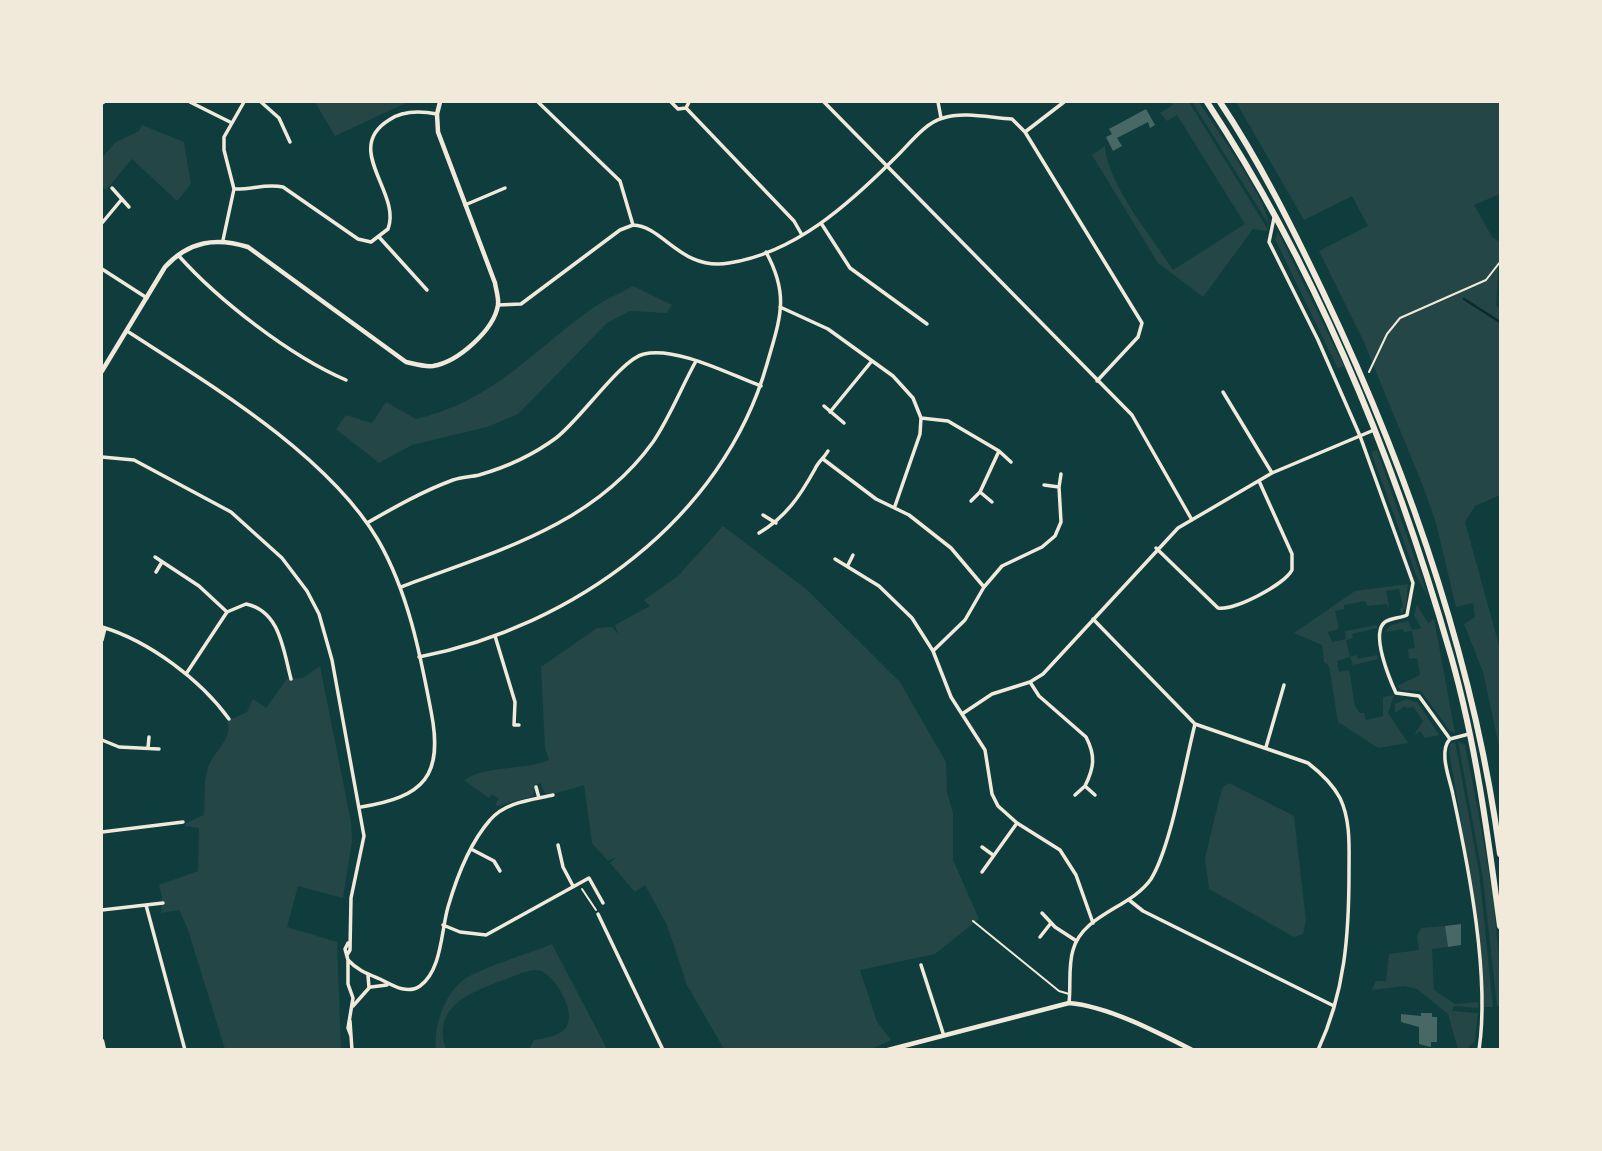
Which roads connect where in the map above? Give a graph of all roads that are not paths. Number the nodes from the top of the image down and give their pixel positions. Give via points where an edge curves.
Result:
1 (190, 102) edge
2 (244, 102) edge
3 (261, 102) edge
4 (440, 102) edge
5 (538, 102) edge
6 (671, 102) edge
7 (689, 102) edge
8 (824, 102) edge
9 (938, 102) edge
10 (1064, 102) edge
11 (1207, 102) edge
12 (1220, 102) edge
13 (686, 107) junction
14 (436, 114) junction
15 (941, 118) junction
16 (230, 122) junction
17 (1025, 132) junction
18 (290, 142) dead end
19 (887, 166) junction
20 (112, 188) dead end
21 (505, 188) dead end
22 (234, 189) junction
23 (122, 200) junction
24 (465, 205) junction
25 (129, 207) dead end
26 (1275, 216) junction
27 (102, 223) edge
28 (821, 223) junction
29 (633, 225) junction
30 (802, 234) junction
31 (379, 237) junction
32 (223, 240) junction
33 (766, 252) junction
34 (178, 255) junction
35 (102, 269) edge
36 (427, 290) dead end
37 (147, 298) junction
38 (498, 305) junction
39 (780, 307) junction
40 (927, 324) dead end
41 (126, 330) junction
42 (696, 361) junction
43 (871, 362) junction
44 (102, 371) edge
45 (346, 380) dead end
46 (1097, 381) junction
47 (761, 386) junction
48 (1223, 392) dead end
49 (824, 406) dead end
50 (830, 412) junction
51 (920, 418) junction
52 (844, 424) dead end
53 (1383, 427) junction
54 (1374, 430) junction
55 (1360, 436) junction
56 (828, 451) dead end
57 (999, 451) junction
58 (102, 457) edge
59 (823, 459) junction
60 (1012, 462) dead end
61 (1272, 473) junction
62 (1061, 474) dead end
63 (1259, 481) junction
64 (1044, 485) dead end
65 (1059, 487) junction
66 (980, 492) junction
67 (971, 501) dead end
68 (992, 502) dead end
69 (895, 506) junction
70 (763, 515) dead end
71 (1192, 520) junction
72 (367, 523) junction
73 (776, 523) junction
74 (759, 533) dead end
75 (1156, 548) junction
76 (853, 555) dead end
77 (155, 557) dead end
78 (835, 559) dead end
79 (162, 562) junction
80 (848, 565) junction
81 (156, 572) dead end
82 (401, 587) junction
83 (984, 587) junction
84 (227, 612) junction
85 (1093, 619) junction
86 (103, 627) edge
87 (495, 636) junction
88 (102, 640) edge
89 (933, 651) junction
90 (419, 657) junction
91 (186, 674) junction
92 (291, 679) dead end
93 (1030, 682) junction
94 (1284, 685) dead end
95 (962, 715) junction
96 (229, 719) dead end
97 (1195, 724) junction
98 (508, 726) dead end
99 (1469, 734) junction
100 (149, 737) dead end
101 (1450, 739) junction
102 (102, 740) edge
103 (1265, 747) junction
104 (149, 748) junction
105 (159, 749) dead end
106 (1085, 786) junction
107 (537, 787) dead end
108 (553, 795) dead end
109 (1095, 795) dead end
110 (1075, 796) dead end
111 (539, 798) junction
112 (361, 807) junction
113 (183, 822) dead end
114 (1017, 823) junction
115 (102, 832) edge
116 (558, 845) dead end
117 (982, 847) dead end
118 (471, 849) junction
119 (1500, 854) edge
120 (993, 855) junction
121 (500, 872) dead end
122 (982, 872) dead end
123 (573, 886) junction
124 (1129, 900) junction
125 (603, 902) dead end
126 (163, 903) dead end
127 (146, 905) junction
128 (102, 910) edge
129 (1042, 913) dead end
130 (598, 914) road end
131 (973, 921) dead end
132 (1051, 923) junction
133 (1093, 923) junction
134 (443, 925) junction
135 (1500, 926) edge
136 (1040, 937) dead end
137 (1076, 941) junction
138 (348, 957) junction
139 (921, 965) dead end
140 (361, 970) junction
141 (367, 973) junction
142 (348, 980) junction
143 (389, 985) junction
144 (349, 988) junction
145 (369, 988) junction
146 (364, 993) junction
147 (1070, 994) junction
148 (1069, 1003) junction
149 (1334, 1006) junction
150 (353, 1007) junction
151 (943, 1033) junction
152 (102, 1041) edge
153 (906, 1047) edge
154 (104, 1049) edge
155 (185, 1049) edge
156 (352, 1049) edge
157 (663, 1049) edge
158 (888, 1049) edge
159 (1192, 1049) edge
160 (1318, 1049) edge
161 (1479, 1049) edge

1 - 16 street
2 - 16 street
3 - 18 street via 279,118
4 - 14 street
5 - 29 street via 620,181
6 - 13 street via 678,109
7 - 13 street
8 - 19 street
9 - 15 street
10 - 17 street
11 - 26 highway
12 - 53 highway via 1283,209
13 - 30 street
14 - 24 street via 438,132
14 - 31 street via 393,117 373,138 369,153 391,214 388,229
15 - 17 street via 1012,119
15 - 19 street
16 - 22 street via 224,150
17 - 46 street via 1142,323 1138,337
19 - 28 street
19 - 46 street
20 - 23 street
21 - 24 street
22 - 31 street via 283,187 358,239 370,242
22 - 32 street
23 - 25 street
23 - 27 street
24 - 38 street via 495,283
26 - 54 highway via 1342,352
26 - 55 street via 1269,242
28 - 30 street
28 - 40 street via 850,268
29 - 33 street via 698,262 726,264
29 - 38 street via 521,304
30 - 33 street
31 - 36 street
32 - 34 street via 200,243
32 - 38 street via 261,255 399,357 418,365 444,362 459,352 486,331
33 - 39 street via 781,286
34 - 37 street via 165,267
34 - 45 street via 204,284 323,370
35 - 37 street
37 - 41 street
39 - 43 street via 821,324
39 - 47 street
41 - 44 street
41 - 72 street via 200,377 294,449
42 - 47 street
42 - 72 street via 652,352 633,358 573,423 529,455 432,489
42 - 82 street via 652,442 621,478 590,504 536,537
43 - 50 street
43 - 51 street via 907,390
46 - 71 street via 1140,427
47 - 87 street via 716,470 657,537 589,592
48 - 61 street
49 - 50 street
50 - 52 street
51 - 57 street via 948,421
51 - 69 street via 914,456
53 - 54 highway
53 - 119 highway via 1425,541 1459,655
54 - 55 street
54 - 99 highway via 1451,657
55 - 61 street
55 - 101 street via 1413,583 1407,615 1382,625 1383,661 1396,693 1419,696
56 - 59 street
57 - 60 street
57 - 66 street
58 - 112 street via 134,460 216,503 248,526 294,573 313,601 326,633
59 - 69 street via 876,499
59 - 73 street via 805,490
61 - 63 street
62 - 65 street
63 - 71 street
63 - 75 street via 1292,554 1292,570 1283,580 1232,608 1218,608
64 - 65 street
65 - 83 street via 1061,522 1055,536 1002,566
66 - 67 street
66 - 68 street
69 - 83 street via 951,548
70 - 73 street
71 - 75 street
72 - 82 street
73 - 74 street
75 - 85 street
76 - 80 street
77 - 79 street
78 - 80 street
79 - 81 street
79 - 84 street via 199,586
80 - 89 street via 907,612
82 - 90 street
83 - 89 street via 965,620
84 - 91 street
84 - 92 street via 246,604 265,611 277,628
85 - 93 street via 1043,674
85 - 97 street
86 - 88 street
86 - 91 street
87 - 90 street
87 - 98 street via 515,702 516,725
89 - 95 street via 943,683
90 - 112 street via 437,739 430,771 411,793
91 - 96 street via 206,689
93 - 95 street via 992,695
93 - 106 street via 1090,745 1094,763
94 - 103 street
95 - 114 street via 985,750 998,806
97 - 103 street
97 - 124 street via 1159,863 1150,880
99 - 101 street
99 - 135 highway
100 - 104 street
101 - 161 street via 1444,751 1477,949 1482,1010
102 - 104 street via 119,747
103 - 149 street via 1308,763 1332,785 1345,813 1349,939
104 - 105 street
106 - 109 street
106 - 110 street
107 - 111 street
108 - 111 street
111 - 118 street via 501,809
112 - 138 street via 362,844
113 - 115 street
114 - 120 street
114 - 133 street via 1060,850 1076,875
116 - 123 street
117 - 120 street
118 - 121 street via 494,861
118 - 134 street
120 - 122 street
123 - 125 street via 589,878
123 - 134 street via 486,935
124 - 133 street
124 - 149 street
126 - 127 street
127 - 128 street
127 - 155 street
129 - 132 street
130 - 157 street
131 - 147 lane via 1059,991
132 - 136 street
132 - 137 street
133 - 137 street
134 - 143 street via 429,976 412,989
137 - 147 street
138 - 140 street
138 - 142 street
139 - 151 street
140 - 141 street
140 - 142 street via 351,973
141 - 143 street
141 - 145 street
142 - 144 street
143 - 145 street
144 - 146 street
144 - 150 street
145 - 146 street
146 - 150 street
147 - 148 street
148 - 151 street
148 - 159 street
149 - 160 street
150 - 156 street via 348,1028
151 - 153 street
152 - 154 street
153 - 158 street

